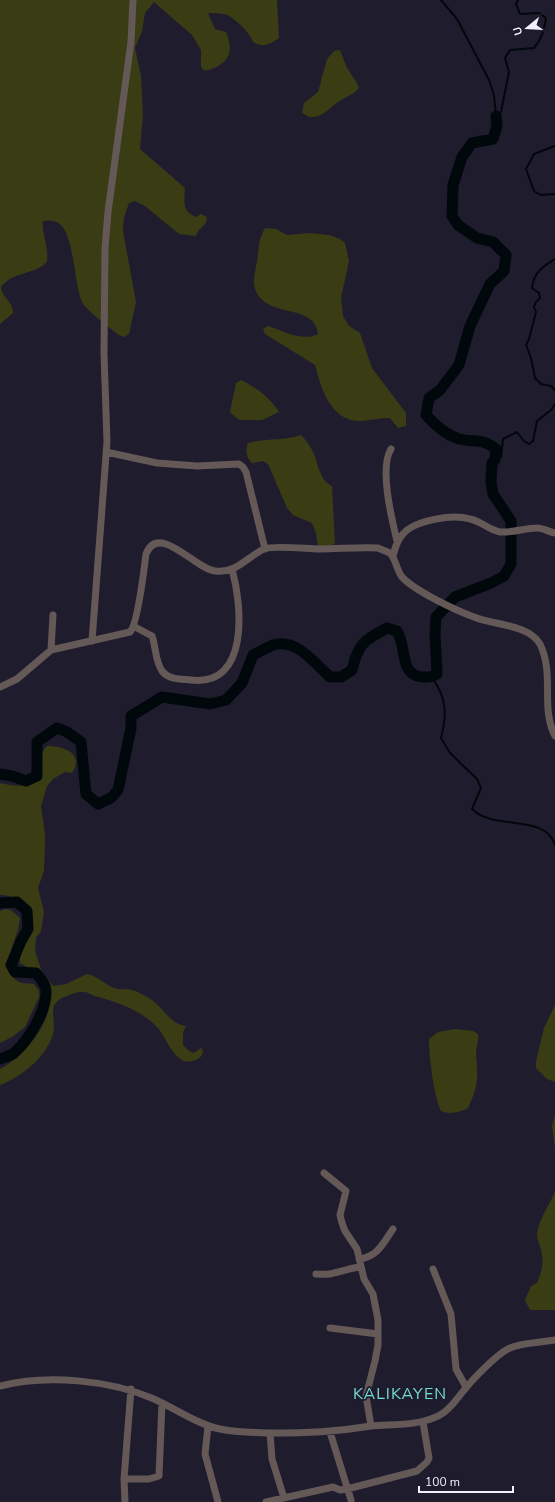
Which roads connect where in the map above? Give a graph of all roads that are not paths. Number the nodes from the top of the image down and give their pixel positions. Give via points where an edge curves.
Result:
1 (133, 0) edge
2 (391, 450) dead end
3 (106, 452) junction
4 (555, 533) edge
5 (397, 541) junction
6 (265, 549) junction
7 (393, 556) junction
8 (232, 569) junction
9 (53, 615) dead end
10 (135, 627) junction
11 (92, 641) junction
12 (51, 650) junction
13 (0, 687) edge
14 (552, 692) edge
15 (555, 736) edge
16 (324, 1173) dead end
17 (393, 1229) dead end
18 (359, 1259) junction
19 (360, 1267) junction
20 (433, 1269) dead end
21 (316, 1274) dead end
22 (330, 1328) dead end
23 (378, 1334) junction
24 (555, 1340) edge
25 (0, 1386) edge
26 (466, 1388) junction
27 (131, 1389) junction
28 (162, 1403) junction
29 (423, 1422) junction
30 (208, 1426) junction
31 (371, 1426) junction
32 (330, 1432) junction
33 (270, 1433) junction
34 (124, 1479) junction
35 (347, 1489) junction
36 (284, 1498) junction
37 (351, 1500) dead end
38 (125, 1502) edge
39 (218, 1502) edge
40 (266, 1502) edge

1 - 3 street via 131,42 105,248
2 - 5 street via 386,460 387,491
3 - 6 street via 157,464 239,464 246,472
3 - 11 street
4 - 5 street via 538,528 501,532 491,530 470,518 442,518 412,528 403,533
5 - 7 street
6 - 7 street via 378,548
6 - 8 street
7 - 14 street via 402,576 419,590 482,620 531,635 539,643 546,661
8 - 10 street via 215,571 194,562 168,544 152,544 146,554
8 - 10 street via 239,602 236,652 217,675 195,680 166,675 160,666 152,636
9 - 12 street
10 - 11 street via 125,635
11 - 12 street
12 - 13 street via 17,679
14 - 15 street via 548,717
16 - 18 street via 346,1192 340,1215 345,1231 355,1244
17 - 18 street via 375,1254 369,1258
18 - 19 street
19 - 21 street via 331,1275
19 - 23 street via 376,1306
20 - 26 street via 451,1314 456,1369
22 - 23 street
23 - 31 street via 375,1361 366,1396
24 - 26 street via 508,1348
25 - 27 street via 34,1381 84,1382
26 - 29 street via 446,1411
27 - 28 street
27 - 34 street
28 - 30 street
28 - 34 street via 161,1473 149,1479
29 - 31 street
29 - 35 street via 429,1458 423,1465 413,1472
30 - 33 street via 239,1432
30 - 39 street via 205,1454
31 - 32 street
32 - 33 street
32 - 35 street
33 - 36 street via 272,1459
34 - 38 street
35 - 36 street via 333,1487
35 - 37 street
36 - 40 street

